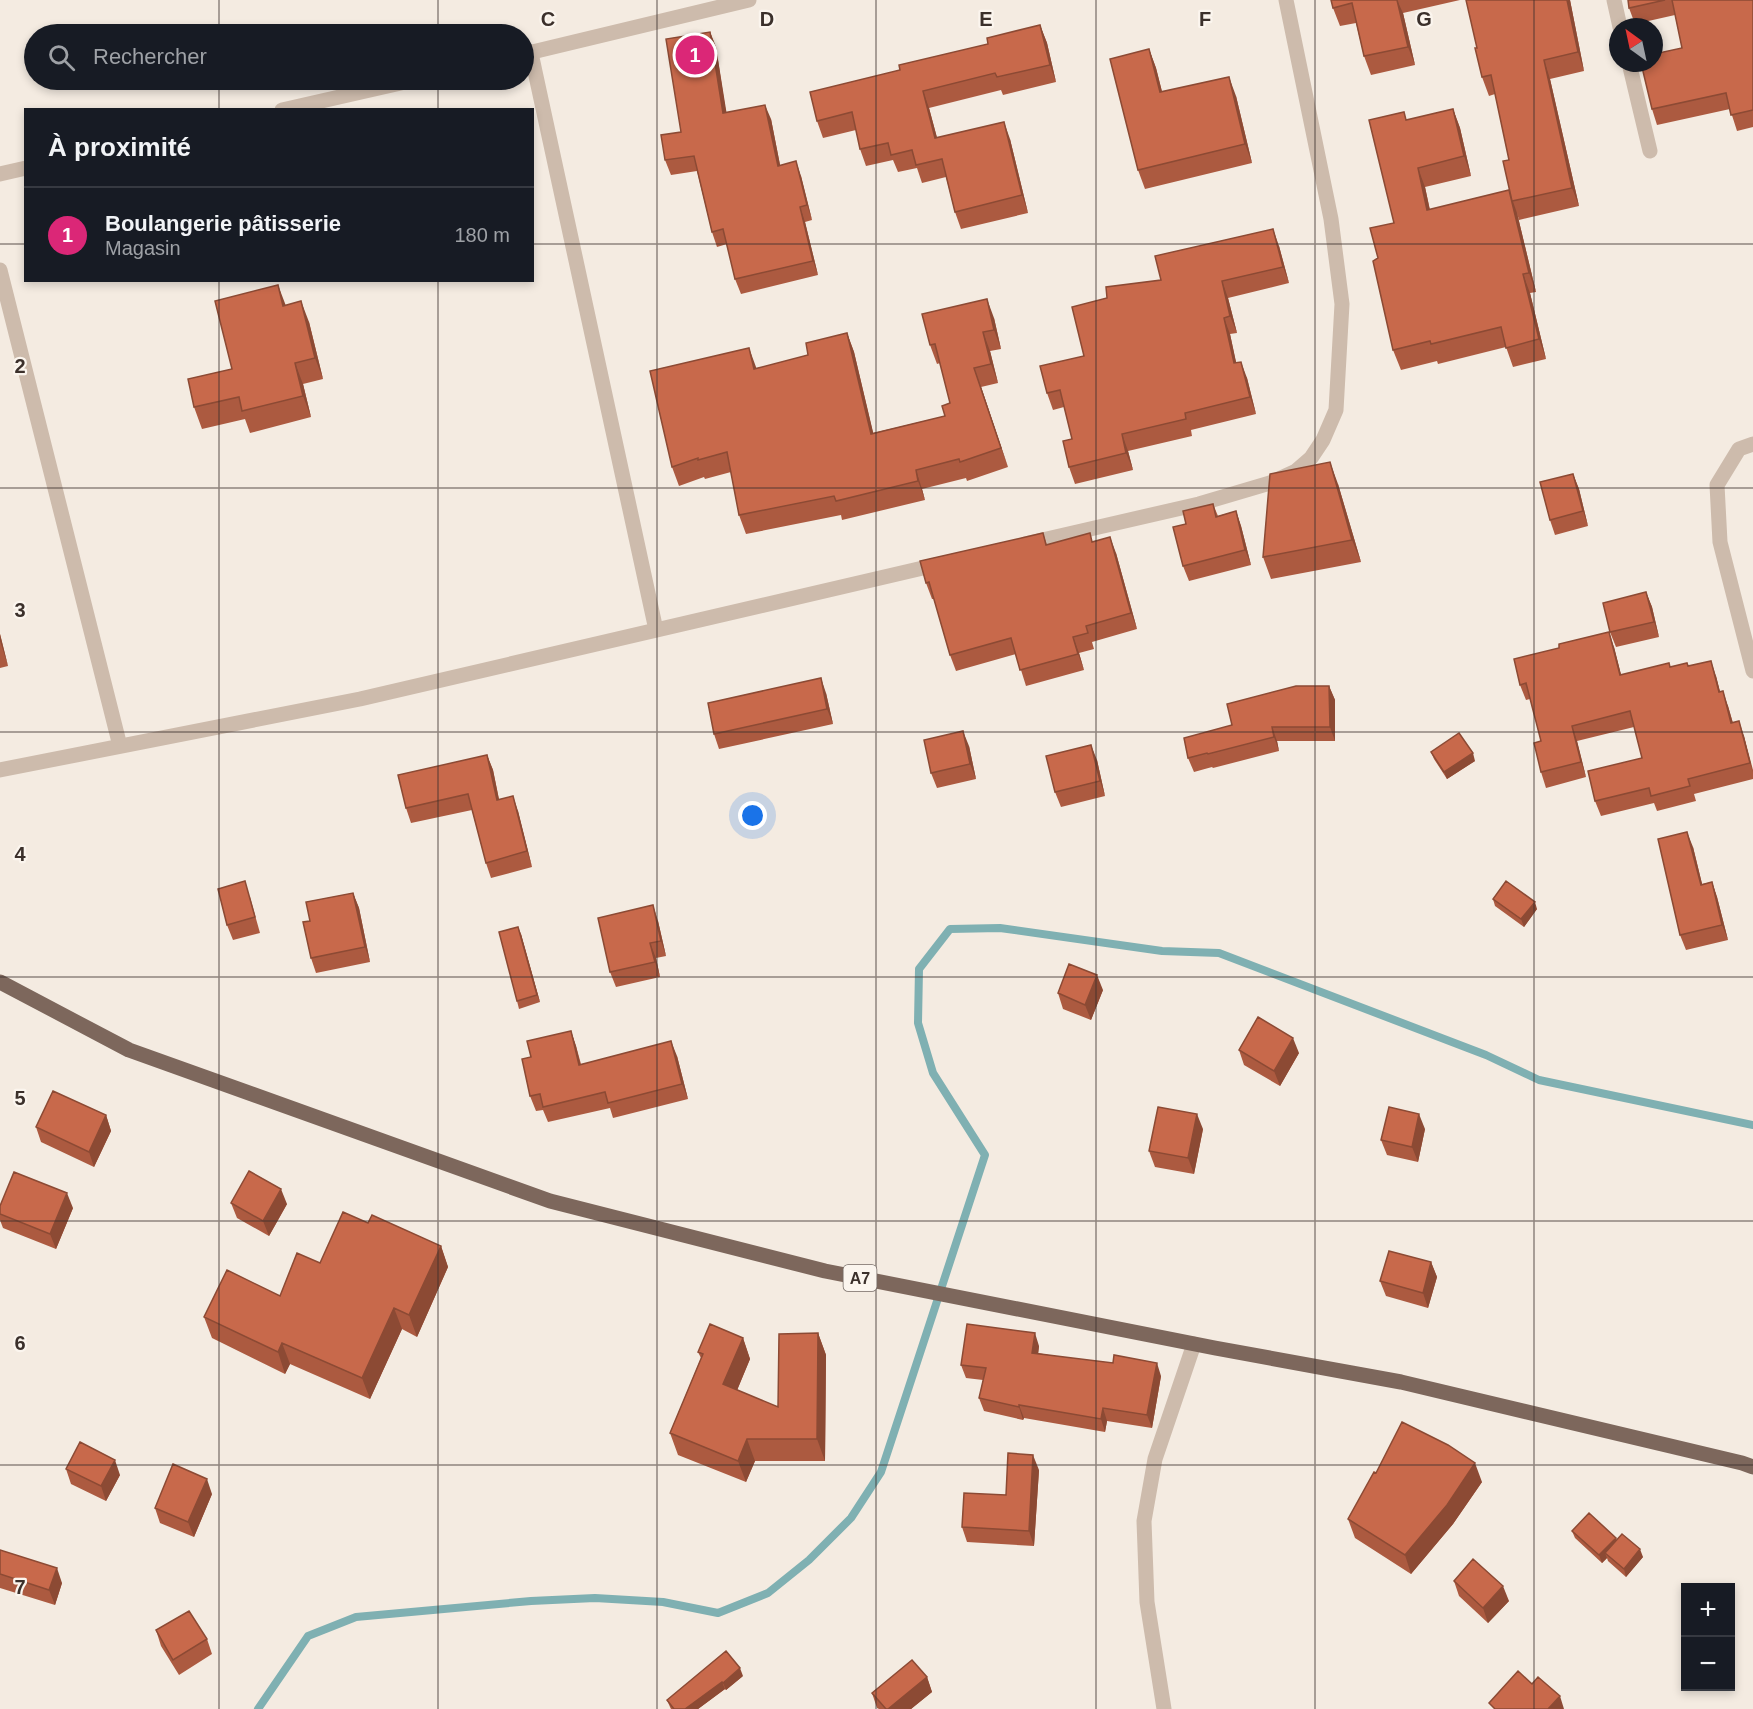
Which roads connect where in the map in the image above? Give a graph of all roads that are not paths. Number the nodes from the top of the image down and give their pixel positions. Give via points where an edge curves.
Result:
1 (749, 0) edge
2 (1286, 0) edge
3 (1614, 0) edge
4 (1618, 18) edge
5 (534, 52) edge
6 (1631, 72) edge
7 (534, 85) edge
8 (370, 90) edge
9 (291, 108) edge
10 (1650, 151) dead end
11 (24, 168) edge
12 (0, 174) edge
13 (0, 270) edge
14 (1753, 444) edge
15 (1014, 547) edge
16 (957, 560) edge
17 (656, 630) junction
18 (1753, 671) edge
19 (120, 746) junction
20 (0, 770) edge
21 (0, 982) edge
22 (1194, 1344) junction
23 (1753, 1467) edge
24 (1164, 1709) edge

1 - 5 street
2 - 15 street via 1330,219 1342,304 1336,410 1323,441 1296,471 1270,483 1199,504
3 - 4 street
6 - 10 street
7 - 17 street
8 - 9 street
11 - 12 street
13 - 19 street
14 - 18 street via 1739,449 1717,485 1720,542
16 - 17 street
17 - 19 street via 360,699
19 - 20 street
21 - 22 main road, A7 via 129,1050 550,1201 825,1271
22 - 23 main road, A7 via 1401,1382
22 - 24 street via 1155,1459 1144,1521 1147,1602

